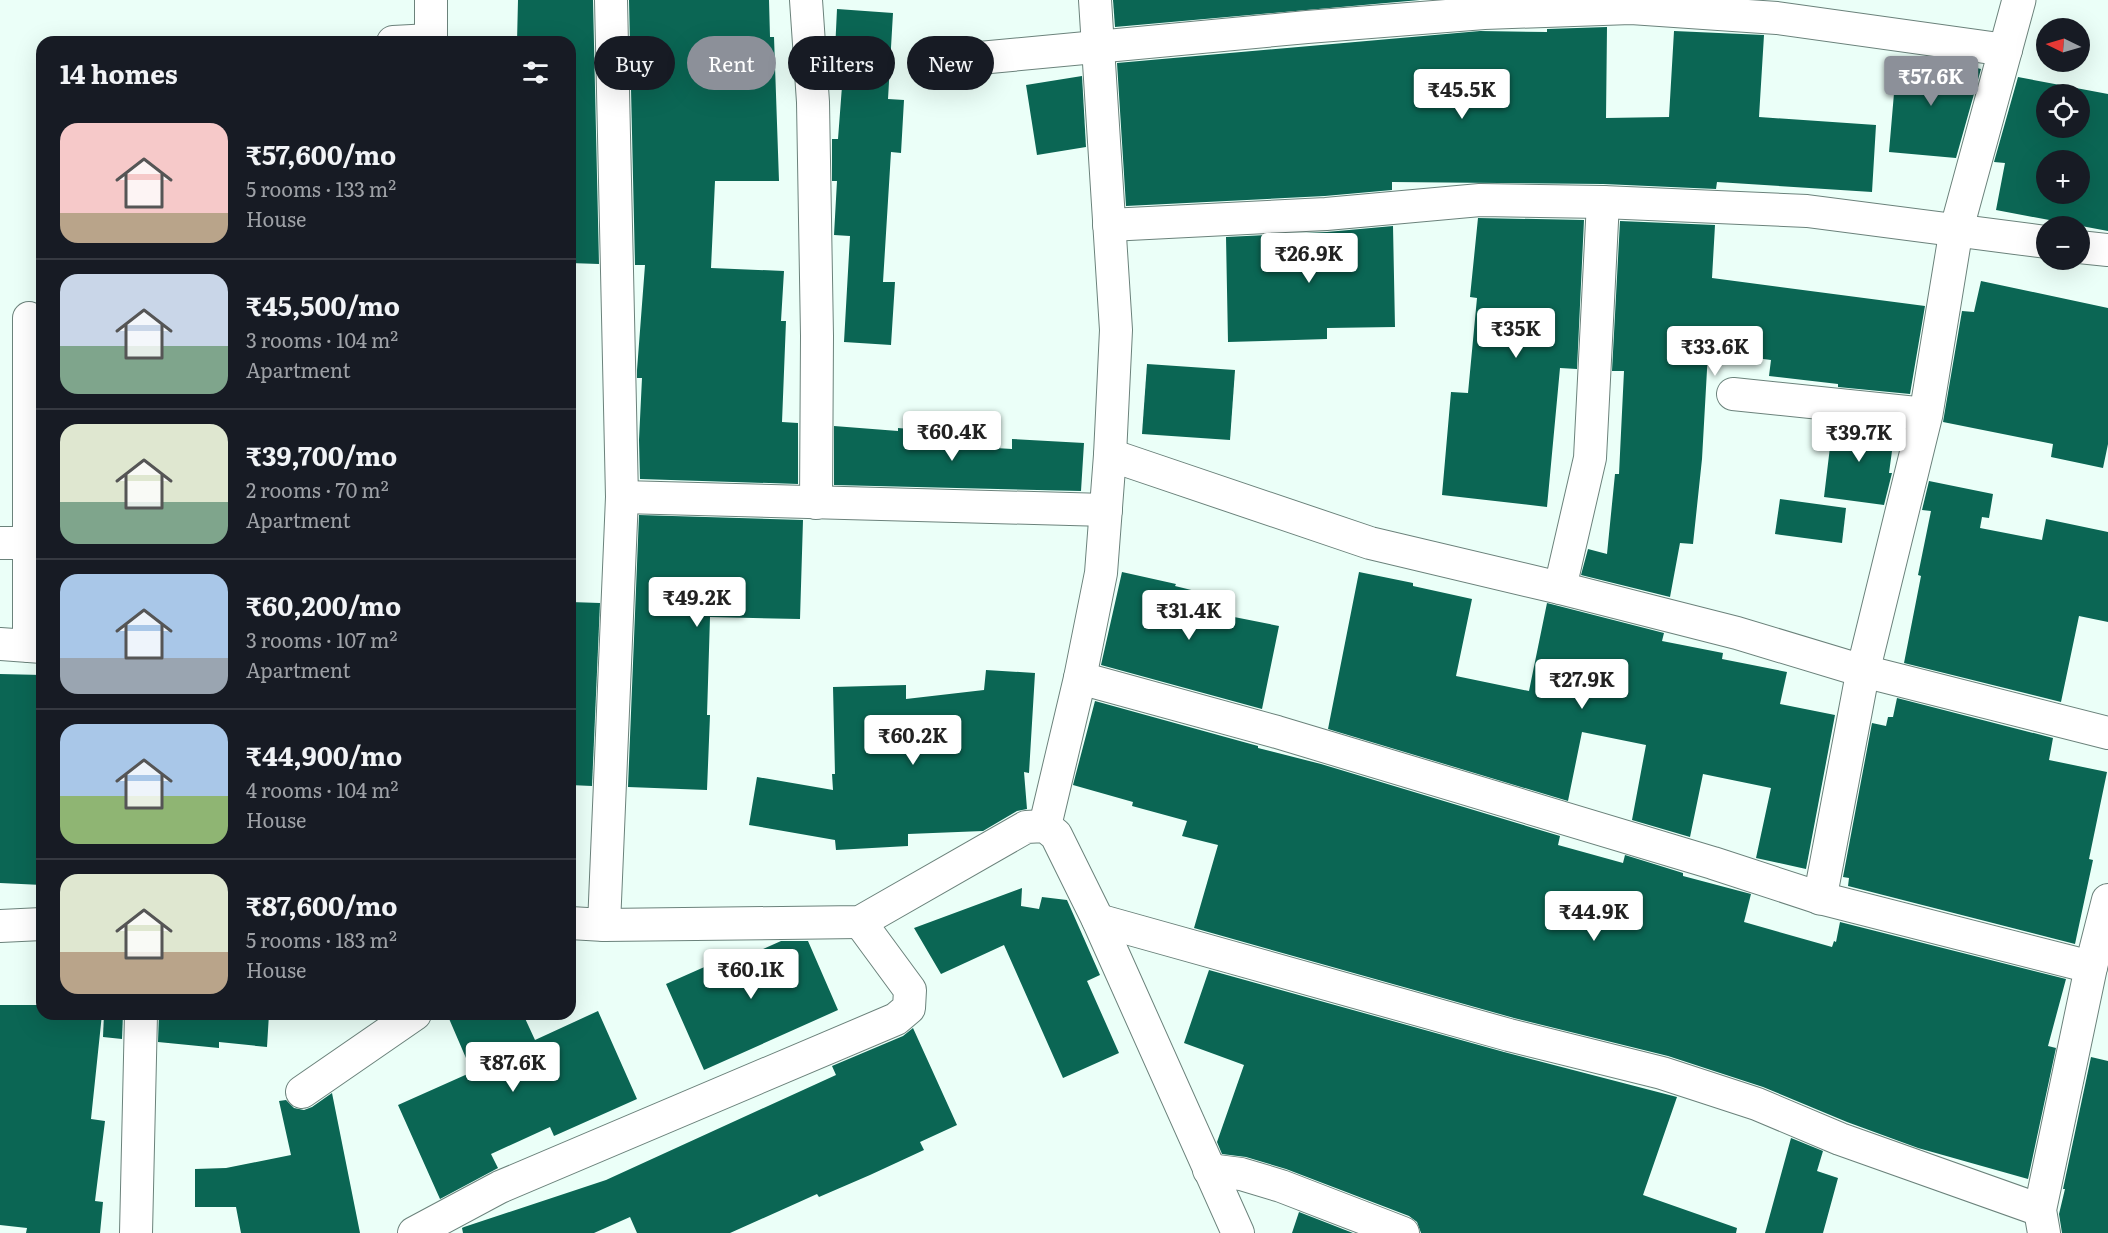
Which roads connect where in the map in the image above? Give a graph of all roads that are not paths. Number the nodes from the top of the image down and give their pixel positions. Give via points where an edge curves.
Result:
1 (431, 0) edge
2 (611, 0) edge
3 (806, 0) edge
4 (1095, 0) edge
5 (2019, 0) edge
6 (431, 36) edge
7 (1098, 46) junction
8 (2006, 50) junction
9 (994, 56) edge
10 (1603, 202) junction
11 (1109, 225) junction
12 (1956, 231) junction
13 (2036, 241) edge
14 (2090, 248) edge
15 (2108, 250) edge
16 (29, 318) dead end
17 (1733, 394) dead end
18 (1926, 414) junction
19 (1110, 455) junction
20 (622, 497) junction
21 (816, 502) junction
22 (1106, 510) junction
23 (15, 543) edge
24 (1560, 588) junction
25 (24, 646) edge
26 (1863, 670) junction
27 (1080, 678) junction
28 (2108, 733) edge
29 (1045, 826) junction
30 (1820, 898) junction
31 (2108, 900) edge
32 (1098, 920) junction
33 (860, 922) junction
34 (576, 923) edge
35 (36, 924) edge
36 (604, 925) junction
37 (0, 926) edge
38 (2091, 967) junction
39 (141, 1020) edge
40 (406, 1020) edge
41 (302, 1092) dead end
42 (1209, 1170) junction
43 (2042, 1221) edge
44 (136, 1233) edge
45 (414, 1233) edge
46 (1238, 1233) edge
47 (1403, 1233) edge

1 - 6 street
2 - 20 street
3 - 21 street via 814,113
4 - 7 street
5 - 8 street
7 - 8 street via 1484,14 1631,8 1777,18
7 - 9 street
7 - 11 street
8 - 12 street
10 - 11 street via 1480,200 1326,214
10 - 12 street via 1807,211
10 - 24 street via 1590,458
11 - 19 street via 1116,330
12 - 13 street
12 - 18 street
14 - 15 street
16 - 23 street
17 - 18 street
18 - 26 street
19 - 22 street
19 - 24 street via 1370,543
20 - 21 street
20 - 36 street
21 - 22 street
22 - 27 street via 1101,573
23 - 25 street
24 - 26 street
26 - 28 street
26 - 30 street
27 - 29 street
27 - 30 street via 1277,732
29 - 32 street via 1056,835
29 - 33 street via 1026,827
30 - 38 street
31 - 38 street
32 - 42 street
32 - 43 street via 1509,1035 1662,1073 1757,1104
33 - 36 street
33 - 45 street via 910,990 909,1008 896,1019 500,1187
34 - 36 street
35 - 37 street
38 - 43 street
39 - 44 street
40 - 41 street
42 - 46 street
42 - 47 street via 1241,1174 1281,1186

